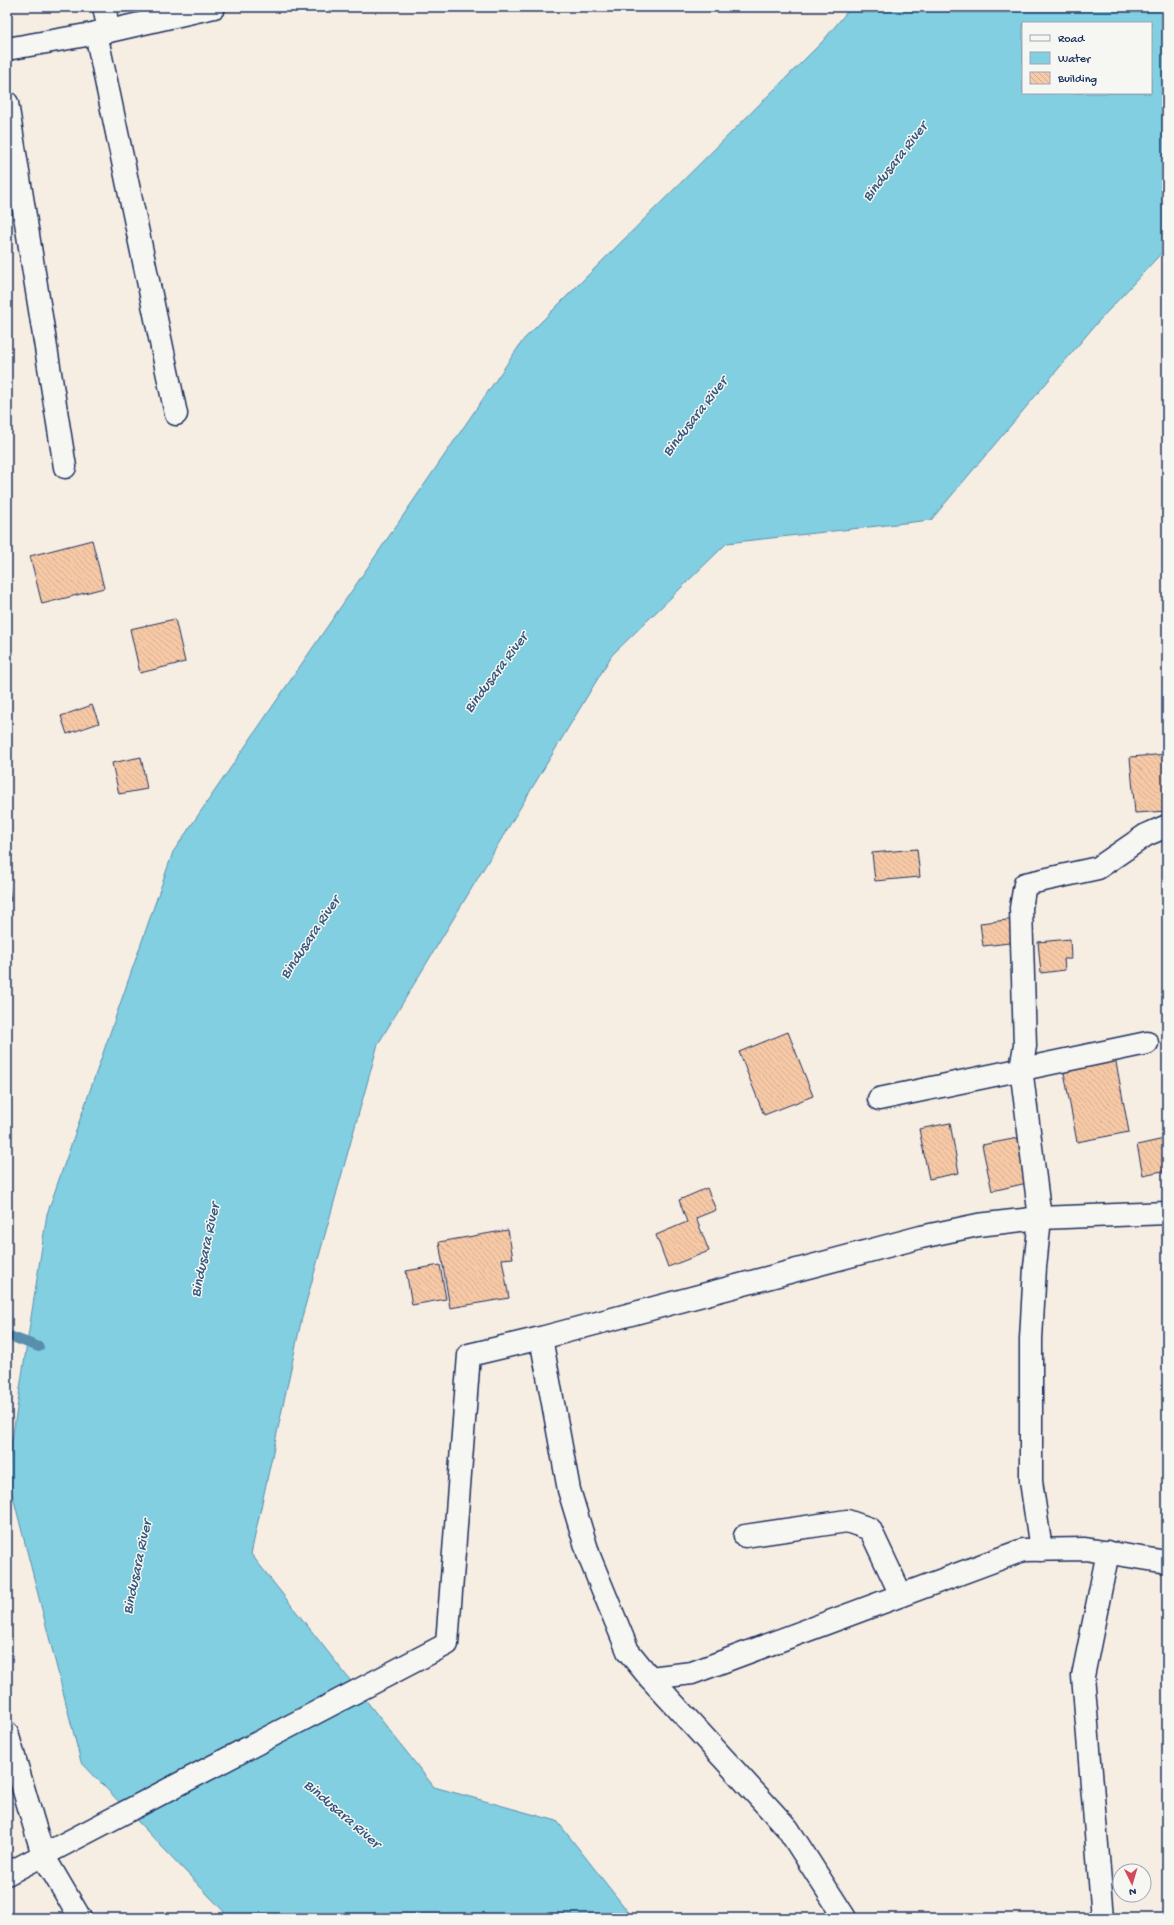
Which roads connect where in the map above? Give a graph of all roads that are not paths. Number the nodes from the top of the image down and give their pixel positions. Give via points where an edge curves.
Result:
1 (104, 7) edge
2 (214, 7) edge
3 (103, 32) junction
4 (7, 49) edge
5 (7, 103) edge
6 (176, 414) dead end
7 (65, 467) dead end
8 (1167, 826) edge
9 (1147, 1043) dead end
10 (1021, 1068) junction
11 (879, 1098) dead end
12 (1167, 1213) edge
13 (1040, 1218) junction
14 (541, 1338) junction
15 (745, 1536) dead end
16 (1041, 1550) junction
17 (1108, 1552) junction
18 (1167, 1562) edge
19 (901, 1596) junction
20 (650, 1678) junction
21 (7, 1733) edge
22 (43, 1856) junction
23 (7, 1874) edge
24 (80, 1918) edge
25 (845, 1918) edge
26 (1103, 1918) edge

1 - 3 street
2 - 3 street
3 - 4 street
3 - 6 street
5 - 7 street
8 - 10 street via 1146,836 1098,868 1025,884 1021,908 1025,1046
9 - 10 street
10 - 11 street
10 - 13 street
12 - 13 street
13 - 14 street via 978,1225 921,1237
13 - 16 street via 1031,1347 1031,1481
14 - 20 street via 569,1490 589,1556 628,1651
14 - 22 street via 469,1355 447,1644
15 - 19 street via 847,1521 870,1529
16 - 17 street via 1085,1549
16 - 19 street via 1023,1550
17 - 18 street
17 - 26 street via 1083,1676
19 - 20 street via 692,1673
20 - 25 street via 788,1829
21 - 22 street
22 - 23 street
22 - 24 street

